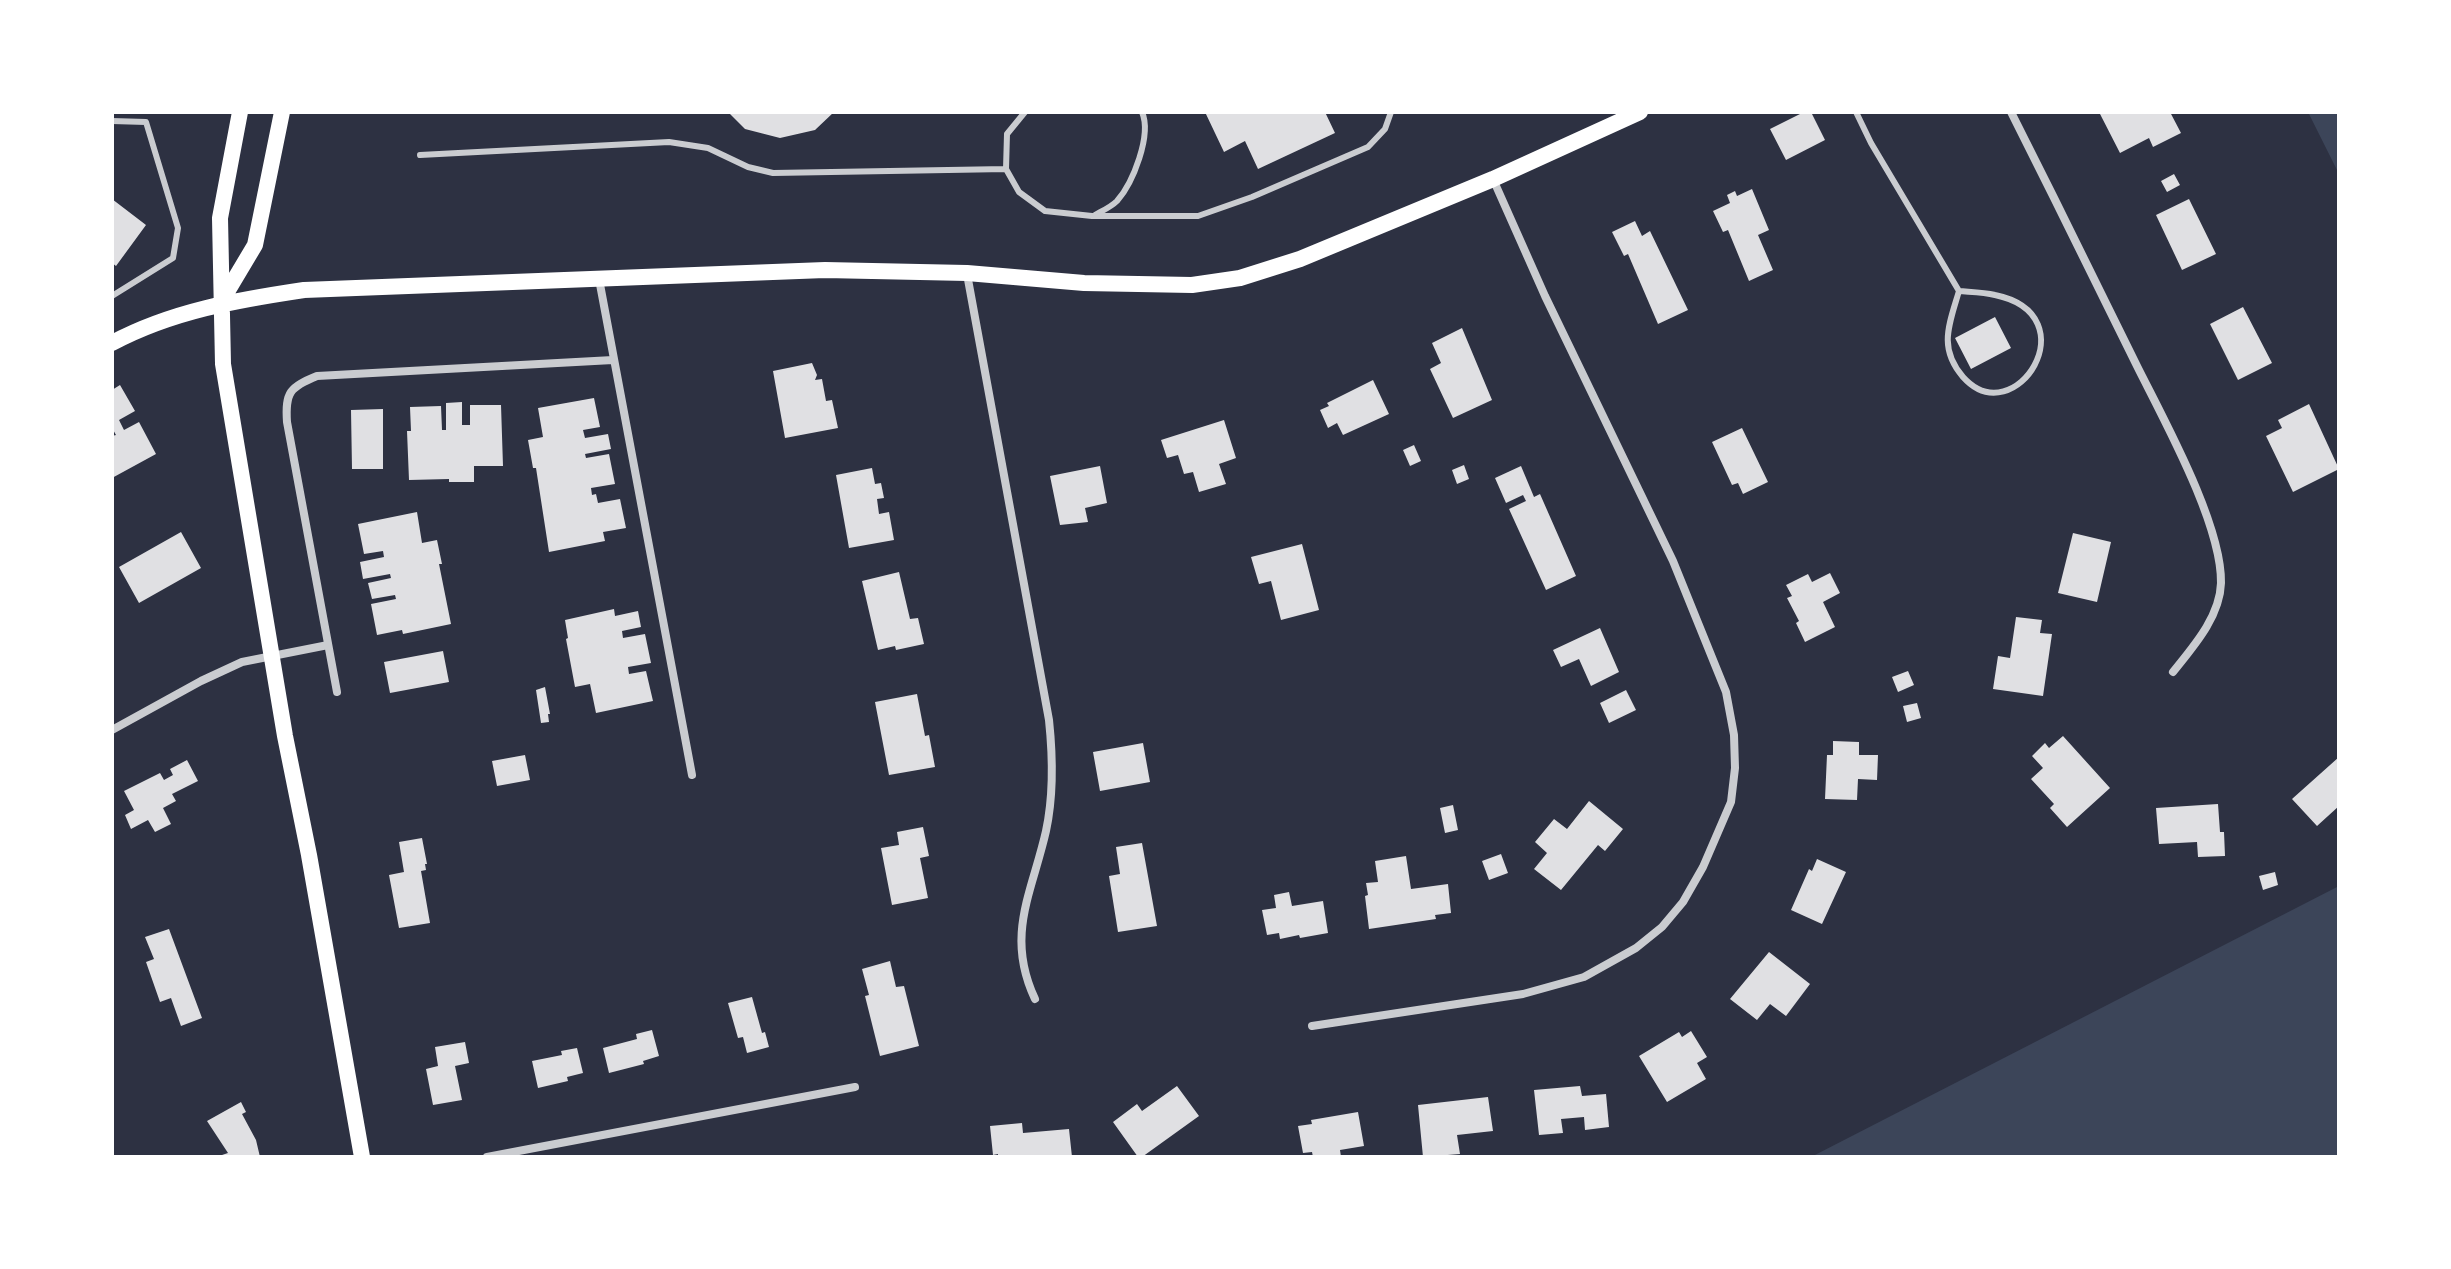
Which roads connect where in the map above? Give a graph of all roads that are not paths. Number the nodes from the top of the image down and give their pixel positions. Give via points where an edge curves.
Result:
1 (240, 112) edge
2 (282, 112) edge
3 (1025, 112) edge
4 (1142, 112) edge
5 (1391, 112) edge
6 (1856, 112) edge
7 (2011, 112) edge
8 (1630, 114) edge
9 (112, 121) edge
10 (420, 155) dead end
11 (1006, 169) junction
12 (1493, 179) junction
13 (1092, 216) junction
14 (967, 273) junction
15 (599, 278) junction
16 (1959, 291) junction
17 (112, 296) edge
18 (220, 303) junction
19 (112, 343) edge
20 (613, 360) junction
21 (328, 645) junction
22 (272, 655) junction
23 (2173, 672) dead end
24 (337, 692) dead end
25 (112, 730) edge
26 (692, 775) dead end
27 (1035, 999) dead end
28 (1312, 1026) dead end
29 (855, 1087) dead end
30 (362, 1157) edge
31 (487, 1157) edge

1 - 18 main road via 220,218
2 - 18 main road via 255,245
3 - 11 lane via 1007,134
4 - 13 lane via 1144,141 1134,173 1116,202
5 - 13 lane via 1385,129 1368,147 1198,216
6 - 16 lane
7 - 23 street via 2163,418 2217,551 2220,597 2210,621
8 - 12 main road
9 - 17 lane via 146,122 178,228 173,258
10 - 11 lane via 669,142 708,148 773,173
11 - 13 lane via 1019,192 1045,211
12 - 14 main road via 1300,259 1240,278 1192,285
12 - 28 street via 1673,561 1726,692 1734,735 1731,802 1683,902 1636,948 1584,977 1523,994
14 - 15 main road via 825,270
14 - 27 street via 1054,768 1046,830 1022,915 1024,977
15 - 18 main road via 304,290
15 - 20 street
16 - 16 lane via 1947,331 1953,364 1978,389 2007,390 2038,363 2042,336 2034,319 1996,295
18 - 19 main road
18 - 22 main road via 223,364
20 - 21 street via 317,376 294,385 286,402 287,422
20 - 26 street
21 - 22 street
21 - 24 street
22 - 25 street via 201,681
22 - 30 main road
29 - 31 street

